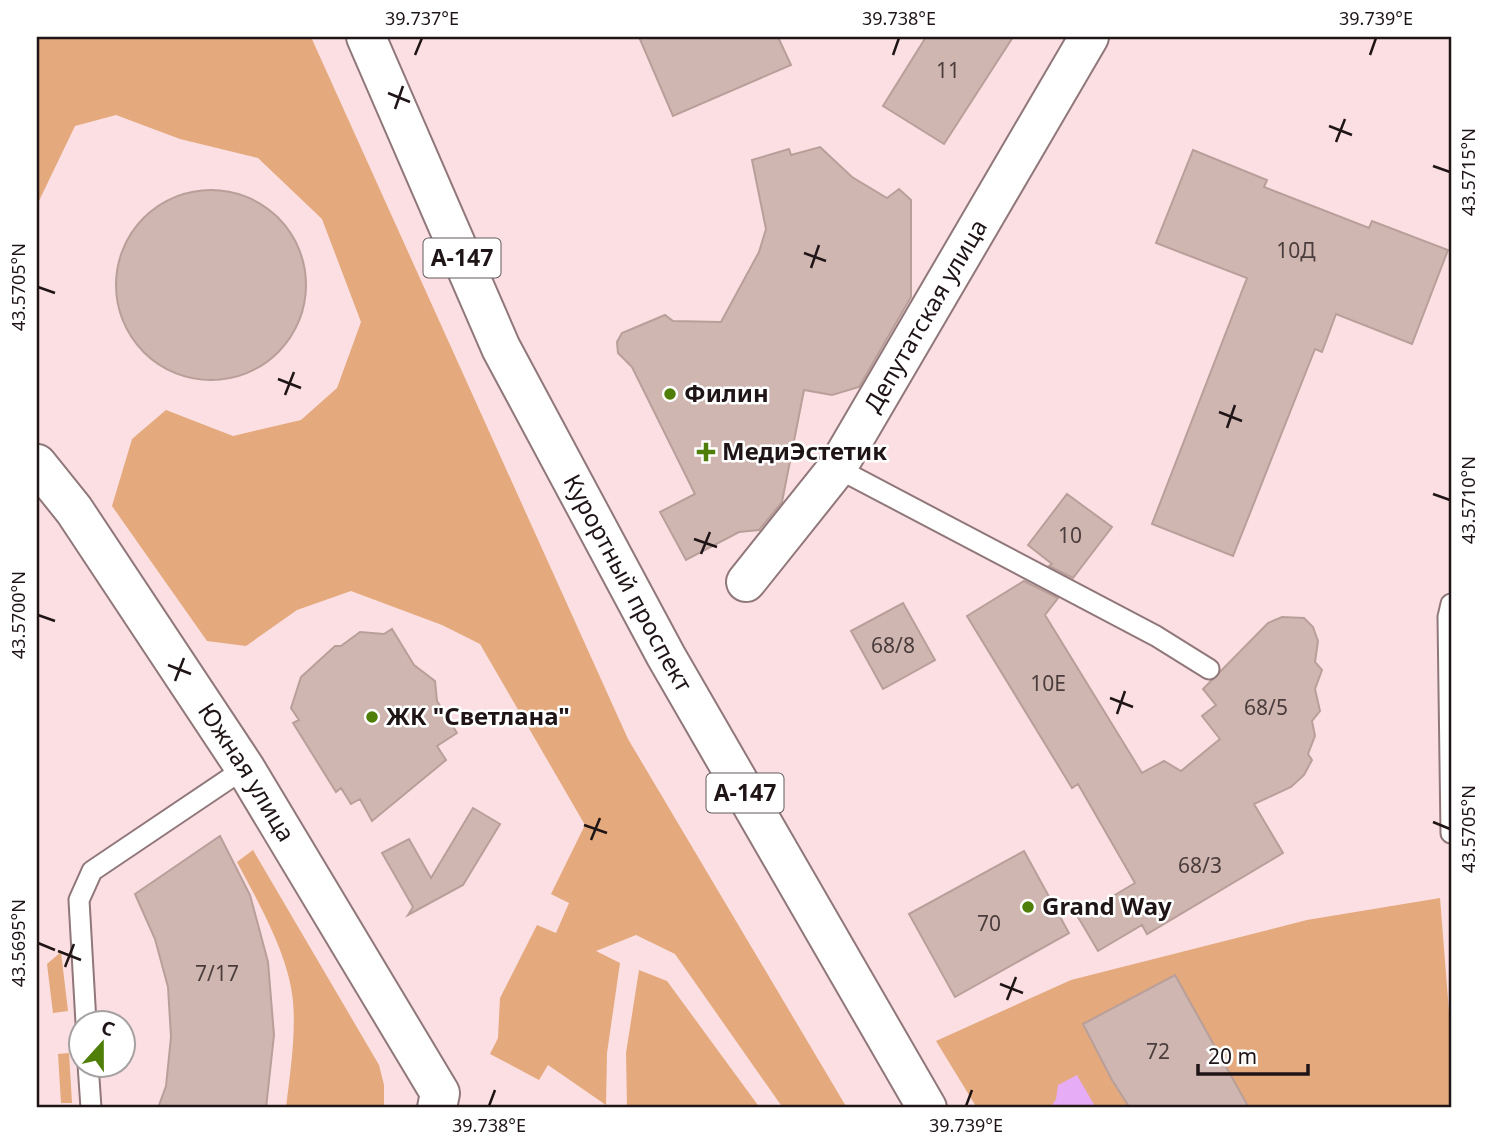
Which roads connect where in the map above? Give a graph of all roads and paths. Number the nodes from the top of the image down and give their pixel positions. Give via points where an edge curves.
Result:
1 (366, 37) edge
2 (1089, 37) edge
3 (37, 464) edge
4 (837, 468) junction
5 (746, 582) dead end
6 (1451, 604) edge
7 (1209, 669) dead end
8 (245, 768) junction
9 (1451, 833) edge
10 (85, 1009) edge
11 (90, 1078) edge
12 (438, 1101) edge
13 (91, 1108) edge
14 (927, 1108) edge

1 - 14 street, Курортный проспект / А-147 via 501,348 666,656
2 - 4 street, Депутатская улица
3 - 8 street, Южная улица via 74,510
4 - 5 street, Депутатская улица
4 - 7 lane via 1156,636
6 - 9 lane
8 - 10 lane via 92,872 79,900
8 - 12 street, Южная улица
11 - 13 lane

